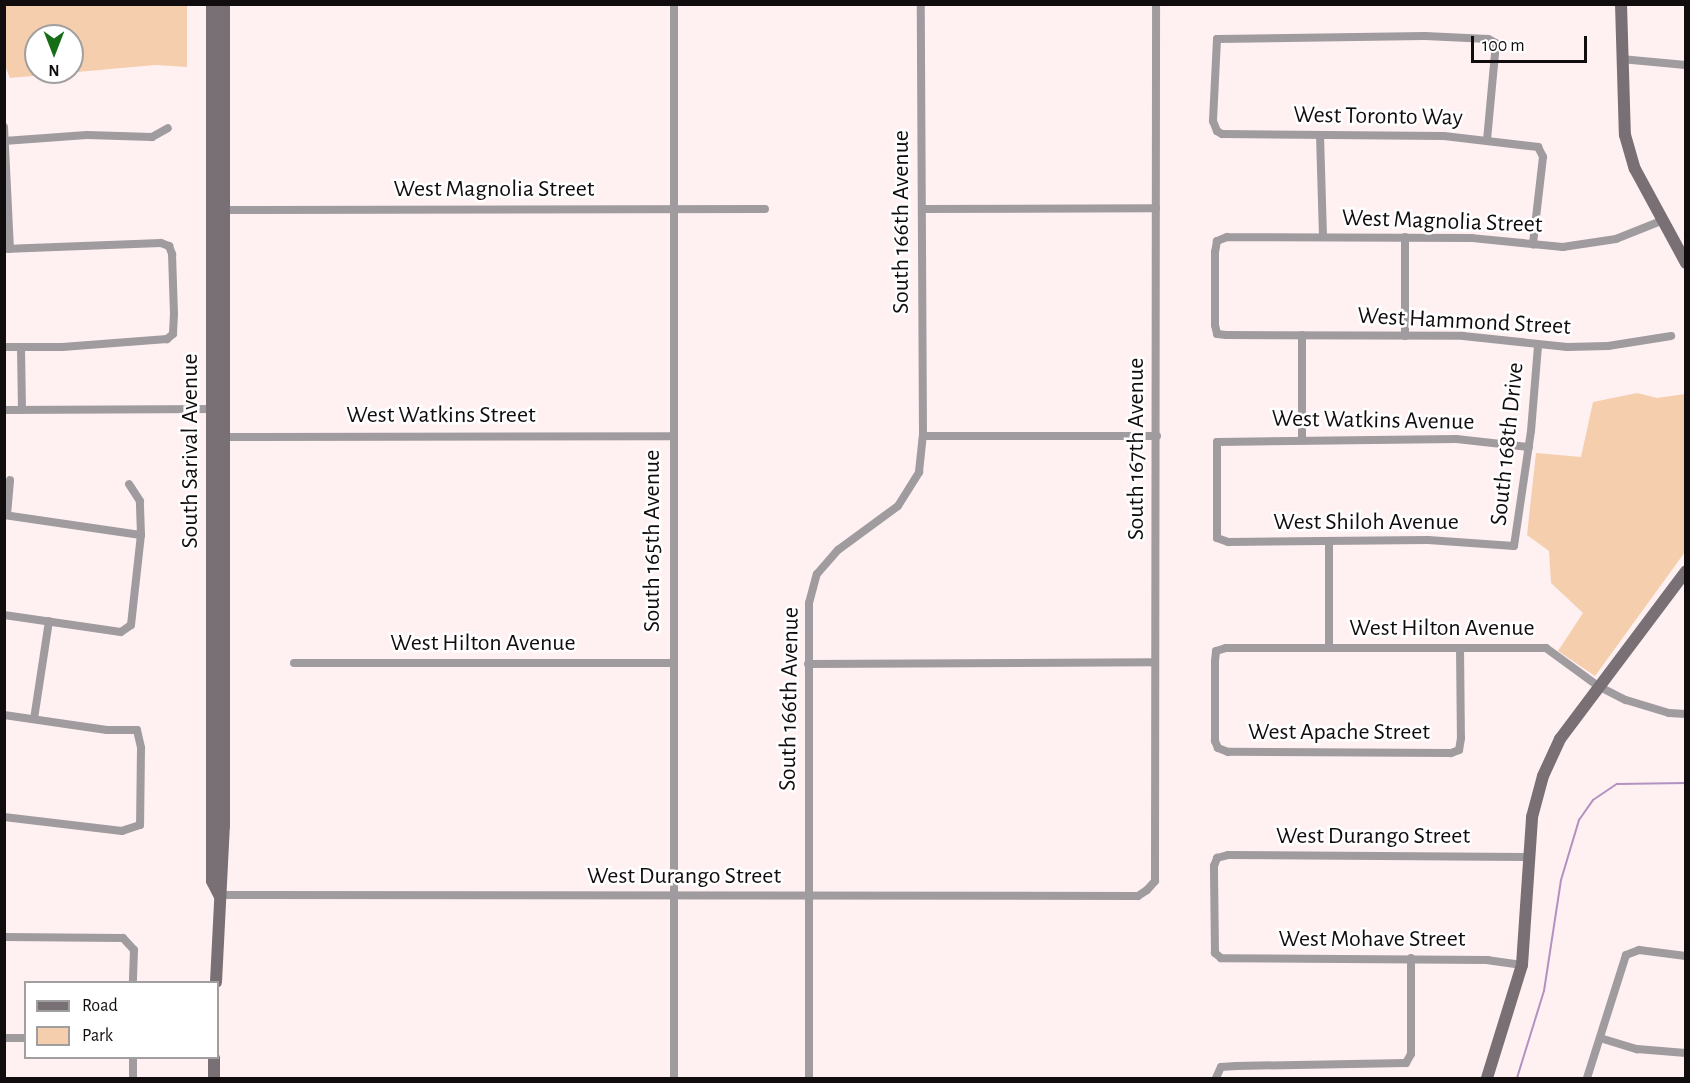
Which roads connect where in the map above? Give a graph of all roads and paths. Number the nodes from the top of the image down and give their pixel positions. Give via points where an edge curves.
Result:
1 (212, 4) edge
2 (224, 4) edge
3 (674, 4) edge
4 (921, 4) edge
5 (1156, 4) edge
6 (1621, 4) edge
7 (1621, 59) junction
8 (1686, 65) edge
9 (4, 127) edge
10 (168, 128) dead end
11 (1320, 135) junction
12 (1487, 140) junction
13 (6, 141) edge
14 (1156, 208) junction
15 (218, 209) junction
16 (675, 209) junction
17 (765, 209) dead end
18 (922, 209) junction
19 (1661, 221) junction
20 (1323, 237) junction
21 (1405, 237) junction
22 (1533, 244) junction
23 (7, 249) edge
24 (1686, 263) edge
25 (1217, 334) joint
26 (1302, 336) junction
27 (1405, 336) junction
28 (1671, 336) dead end
29 (1538, 345) junction
30 (4, 347) edge
31 (21, 347) junction
32 (223, 402) junction
33 (4, 410) edge
34 (22, 410) junction
35 (211, 410) junction
36 (223, 436) junction
37 (674, 436) junction
38 (923, 436) junction
39 (1157, 436) junction
40 (1302, 439) junction
41 (212, 445) junction
42 (1528, 447) junction
43 (10, 480) dead end
44 (129, 484) dead end
45 (6, 515) edge
46 (141, 535) junction
47 (1217, 537) joint
48 (1329, 543) junction
49 (1514, 546) joint
50 (1686, 571) edge
51 (4, 615) edge
52 (49, 621) junction
53 (1329, 648) junction
54 (1460, 648) junction
55 (1155, 662) junction
56 (294, 663) dead end
57 (672, 663) junction
58 (808, 664) junction
59 (1598, 686) junction
60 (1686, 714) edge
61 (4, 715) edge
62 (34, 719) junction
63 (1218, 748) joint
64 (4, 817) edge
65 (1528, 857) junction
66 (1147, 890) joint
67 (219, 896) junction
68 (674, 896) junction
69 (808, 898) junction
70 (4, 937) edge
71 (1686, 956) edge
72 (1221, 958) joint
73 (1411, 958) junction
74 (1522, 965) junction
75 (133, 981) edge
76 (216, 981) edge
77 (4, 1038) edge
78 (24, 1038) edge
79 (1600, 1038) junction
80 (1686, 1053) edge
81 (133, 1059) edge
82 (214, 1059) edge
83 (133, 1078) edge
84 (214, 1078) edge
85 (674, 1078) edge
86 (809, 1078) edge
87 (1216, 1078) edge
88 (1487, 1078) edge
89 (1587, 1078) edge

1 - 15 main road, South Sarival Avenue
2 - 15 main road, South Sarival Avenue
3 - 16 street, South 165th Avenue
4 - 18 street, South 166th Avenue
5 - 14 street, South 167th Avenue
6 - 7 main road
7 - 8 street
7 - 19 main road via 1625,135 1635,169
9 - 13 street
10 - 13 street via 152,137 87,135
11 - 12 street, West Toronto Way
11 - 12 street, West Toronto Way via 1216,131 1213,121 1217,39 1488,39 1496,43
11 - 20 street
12 - 22 street, West Toronto Way via 1538,147 1543,157
13 - 23 street
14 - 18 street
14 - 39 street, South 167th Avenue
15 - 16 street, West Magnolia Street
15 - 32 main road, South Sarival Avenue
15 - 35 main road, South Sarival Avenue
16 - 17 street, West Magnolia Street
16 - 37 street, South 165th Avenue
18 - 38 street, South 166th Avenue
19 - 22 street, West Magnolia Street via 1616,238 1563,247
19 - 24 main road
20 - 21 street, West Magnolia Street
20 - 25 street, West Magnolia Street via 1227,237 1217,241
21 - 22 street, West Magnolia Street
21 - 27 street
23 - 31 street via 161,243 169,246 173,334 167,339
25 - 26 street, West Hammond Street
26 - 27 street, West Hammond Street
26 - 40 street
27 - 29 street, West Hammond Street via 1463,336
28 - 29 street, West Hammond Street via 1589,348
29 - 42 street, South 168th Drive
30 - 31 street
31 - 34 street
32 - 35 street
32 - 36 main road, South Sarival Avenue
33 - 34 street
34 - 35 street
35 - 41 main road, South Sarival Avenue
36 - 37 street, West Watkins Street
36 - 41 street
36 - 67 main road, South Sarival Avenue via 224,826
37 - 57 street, South 165th Avenue
38 - 39 street
38 - 58 street, South 166th Avenue via 919,472 898,506 838,550 817,574 809,603
39 - 55 street, South 167th Avenue
40 - 42 street, West Watkins Avenue via 1456,439
40 - 47 street, West Watkins Avenue via 1217,442
41 - 67 main road, South Sarival Avenue via 212,881
42 - 49 street, South 168th Drive
43 - 45 street
44 - 46 street via 140,501
45 - 46 street
46 - 52 street via 131,626 121,632
47 - 48 street, West Shiloh Avenue via 1228,542
48 - 49 street, West Shiloh Avenue via 1428,540
48 - 53 street
50 - 59 main road
51 - 52 street
52 - 62 street
53 - 54 street, West Hilton Avenue
53 - 63 street, West Hilton Avenue via 1216,651
54 - 59 street, West Hilton Avenue via 1546,648
54 - 63 street, West Apache Street via 1459,750 1240,752
55 - 58 street
55 - 66 street, South 167th Avenue via 1155,881
56 - 57 street, West Hilton Avenue
57 - 68 street, South 165th Avenue
58 - 69 street, South 166th Avenue
59 - 60 street, West Hilton Avenue via 1643,707
59 - 65 main road via 1560,739 1543,776 1532,817
61 - 62 street
62 - 64 street via 106,730 137,729 141,748 140,825 122,831
65 - 72 street, West Durango Street via 1217,858 1215,953
65 - 74 main road
66 - 69 street, West Durango Street via 1138,896
67 - 68 street, West Durango Street
67 - 76 main road, South Sarival Avenue
68 - 69 street, West Durango Street
68 - 85 street, South 165th Avenue
69 - 86 street, South 166th Avenue
70 - 75 street via 123,938 134,950
71 - 79 street via 1630,952
72 - 73 street, West Mohave Street
73 - 74 street, West Mohave Street
73 - 87 street via 1411,1054 1406,1063 1221,1067
74 - 88 main road
77 - 78 street
79 - 80 street via 1636,1049
79 - 89 street
81 - 83 street
82 - 84 main road

